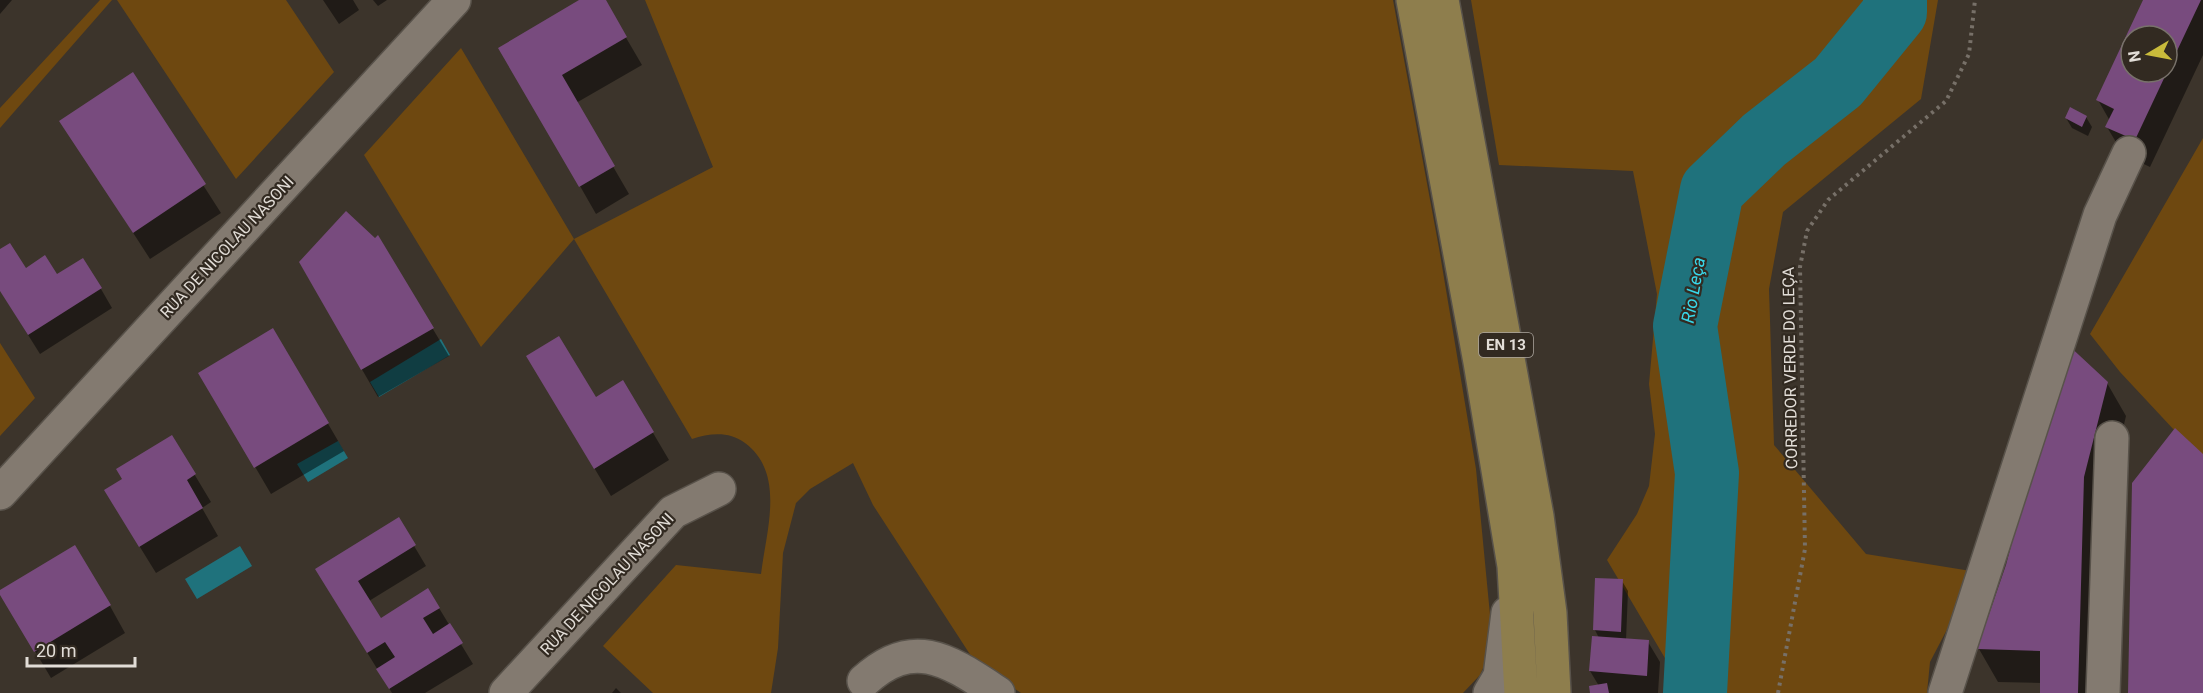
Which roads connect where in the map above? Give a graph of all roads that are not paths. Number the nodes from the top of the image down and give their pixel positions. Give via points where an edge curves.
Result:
1 (454, 0) edge
2 (1413, 0) edge
3 (1442, 0) edge
4 (2129, 153) dead end
5 (2112, 438) dead end
6 (719, 489) dead end
7 (0, 493) edge
8 (1514, 566) junction
9 (864, 681) dead end
10 (506, 693) edge
11 (998, 693) edge
12 (1490, 693) edge
13 (1521, 693) edge
14 (1554, 693) edge
15 (1945, 693) edge
16 (2103, 693) edge

1 - 7 street, RUA DE NICOLAU NASONI
2 - 8 main road, EN 13
3 - 14 main road, EN 13 via 1537,516 1550,613
4 - 15 street via 2096,226
5 - 16 street
6 - 10 street, RUA DE NICOLAU NASONI via 673,512
8 - 12 street via 1500,676
8 - 13 main road, EN 13
9 - 11 street via 892,660 914,655 954,664

